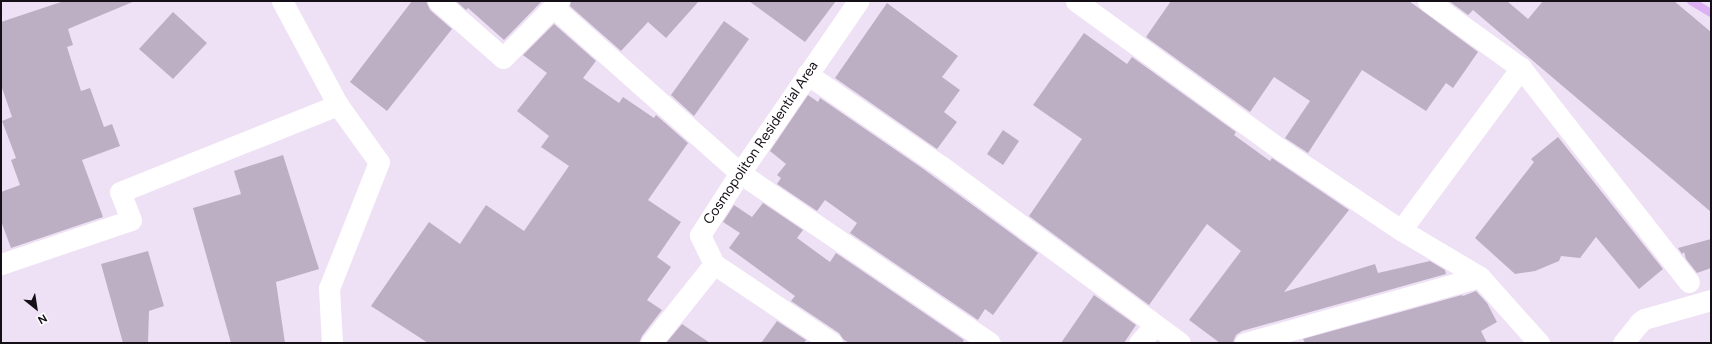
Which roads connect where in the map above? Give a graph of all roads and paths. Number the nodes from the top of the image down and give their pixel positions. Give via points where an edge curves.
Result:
1 (282, 1) edge
2 (438, 1) edge
3 (858, 1) edge
4 (1076, 1) edge
5 (1428, 1) edge
6 (556, 4) edge
7 (1521, 68) junction
8 (807, 74) junction
9 (338, 105) junction
10 (740, 173) junction
11 (1402, 230) junction
12 (1, 264) edge
13 (714, 264) junction
14 (1480, 278) junction
15 (1689, 282) dead end
16 (1711, 300) edge
17 (1155, 325) junction
18 (332, 343) edge
19 (652, 343) edge
20 (832, 343) edge
21 (990, 343) edge
22 (1139, 343) edge
23 (1180, 343) edge
24 (1245, 343) edge
25 (1539, 343) edge
26 (1623, 343) edge

1 - 9 street
2 - 6 street via 503,58
3 - 8 street, Cosmopoliton Residential Area
4 - 11 street via 1280,149
5 - 7 street
6 - 10 street
7 - 11 street
7 - 15 street
8 - 10 street, Cosmopoliton Residential Area
8 - 17 street via 941,166
9 - 12 street via 120,192 131,220
9 - 18 street via 379,162 329,288
10 - 13 street, Cosmopoliton Residential Area via 700,235
10 - 21 street
11 - 14 street
13 - 19 street
13 - 20 street
14 - 24 street
14 - 25 street
16 - 26 street via 1644,319
17 - 22 street
17 - 23 street

